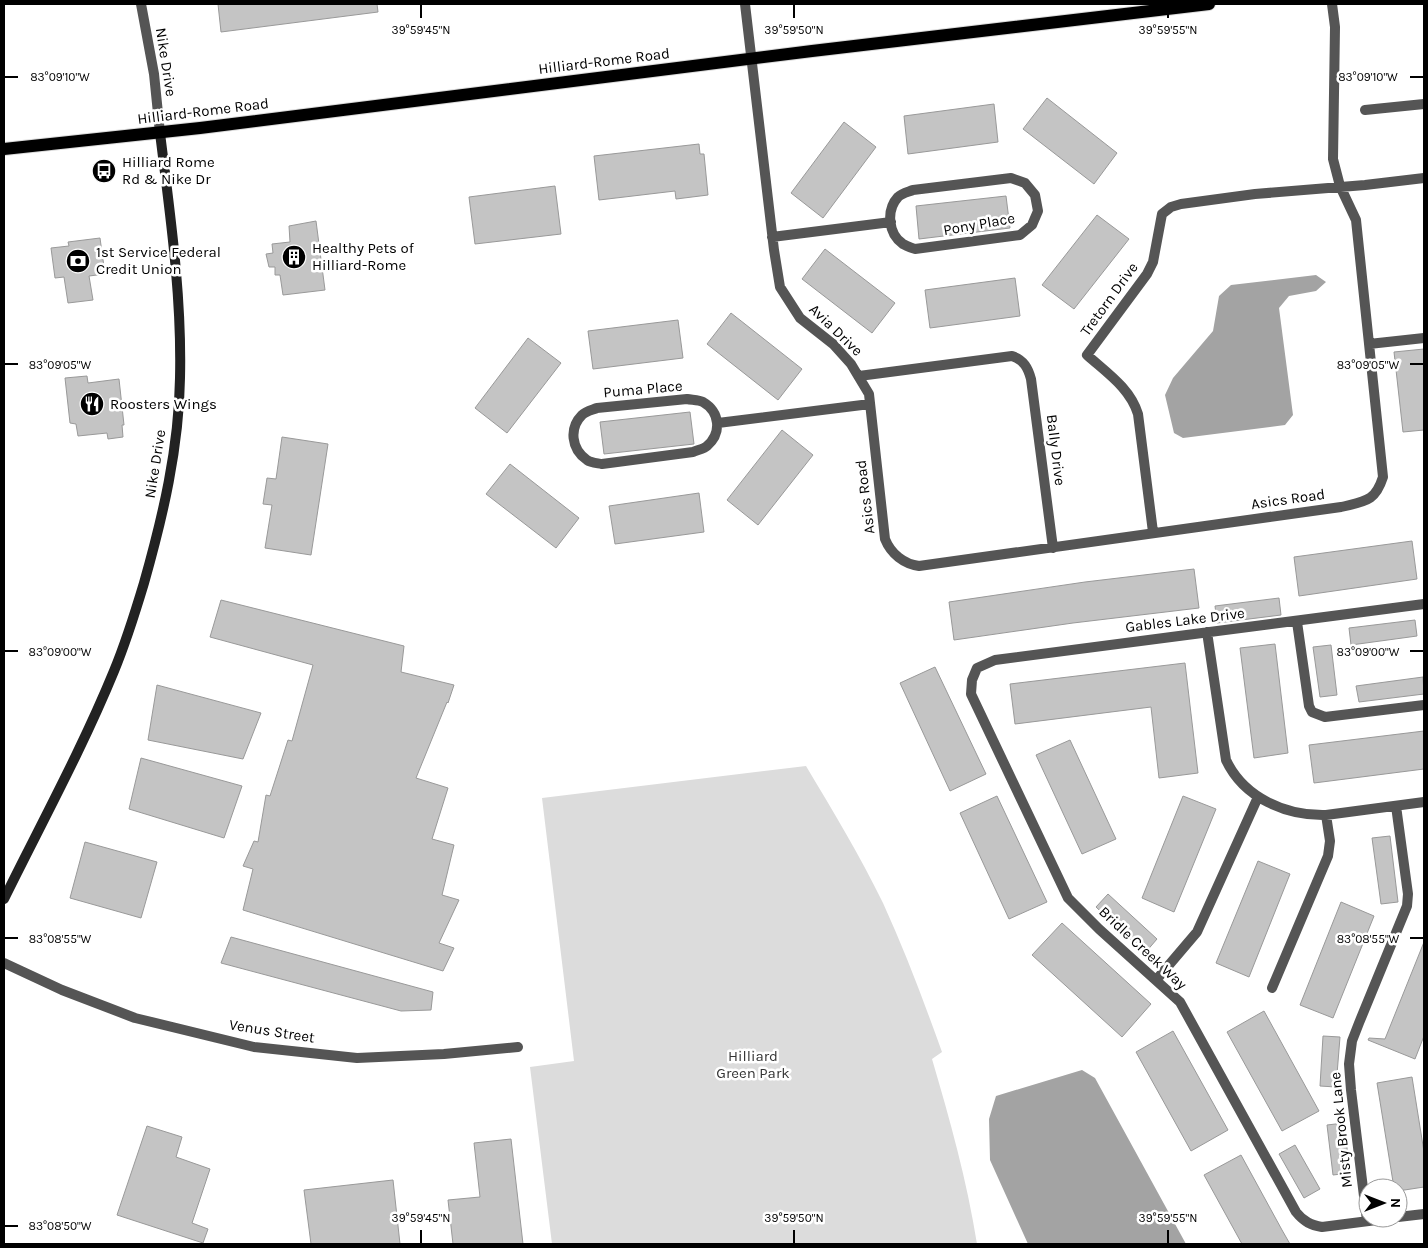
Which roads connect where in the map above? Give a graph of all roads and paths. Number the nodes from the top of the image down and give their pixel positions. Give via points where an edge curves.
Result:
1 (141, 4) edge
2 (745, 4) edge
3 (1209, 4) edge
4 (1332, 4) edge
5 (1137, 8) edge
6 (752, 59) junction
7 (1424, 104) edge
8 (1365, 110) dead end
9 (160, 133) junction
10 (4, 149) edge
11 (1424, 178) edge
12 (1340, 186) junction
13 (891, 222) junction
14 (772, 237) junction
15 (1424, 338) edge
16 (1369, 344) junction
17 (1020, 359) joint
18 (859, 376) junction
19 (870, 404) junction
20 (718, 423) junction
21 (1153, 532) junction
22 (1053, 548) junction
23 (1424, 604) edge
24 (1297, 622) junction
25 (1207, 632) junction
26 (971, 694) joint
27 (1424, 706) edge
28 (1258, 798) junction
29 (1424, 802) edge
30 (1396, 806) junction
31 (1326, 815) junction
32 (4, 899) edge
33 (4, 963) edge
34 (1157, 979) junction
35 (1272, 988) dead end
36 (518, 1047) dead end
37 (1362, 1178) edge
38 (1424, 1214) edge
39 (1408, 1216) edge
40 (1358, 1222) edge

1 - 9 street, Nike Drive via 154,74
2 - 6 street, Avia Drive
3 - 5 main road, Hilliard-Rome Road
4 - 12 street, Asics Road via 1336,27 1333,159
5 - 6 main road, Hilliard-Rome Road
6 - 9 main road, Hilliard-Rome Road
6 - 14 street, Avia Drive
7 - 8 street
9 - 10 main road, Hilliard-Rome Road
9 - 32 street, Nike Drive via 180,321 178,421 167,490 133,620 114,671
11 - 12 street
12 - 16 street, Asics Road via 1356,220
12 - 21 street, Tretorn Drive via 1182,204 1162,214 1153,262 1087,356 1125,389 1134,402
13 - 13 street, Pony Place via 891,207 900,196 913,190 1011,178 1025,184 1035,196 1038,211 1032,226 1020,235 915,249 903,244 894,234
13 - 14 street
14 - 18 street, Avia Drive via 780,287 800,318 833,344
15 - 16 street
16 - 21 street, Asics Road via 1383,477 1378,492 1366,501 1341,507
17 - 18 street, Avia Drive via 1012,356
17 - 22 street, Bally Drive via 1032,379
18 - 19 street, Asics Road via 869,394
19 - 20 street
19 - 22 street, Asics Road via 885,539 894,554 909,564 919,566
20 - 20 street, Puma Place via 715,437 706,448 602,464 583,457 573,439 575,425 583,413 597,408 687,399 701,401 713,410
21 - 22 street, Asics Road
23 - 24 street, Gables Lake Drive
24 - 25 street, Gables Lake Drive
24 - 27 street via 1312,712 1325,718
25 - 26 street, Gables Lake Drive via 995,660 977,668
25 - 28 street via 1226,760 1234,774
26 - 34 street, Bridle Creek Way via 1068,898
28 - 31 street via 1292,812
28 - 34 street via 1196,932
29 - 30 street
30 - 31 street
30 - 37 street, Misty Brook Lane via 1407,906 1352,1041 1349,1064
31 - 35 street via 1330,841 1328,856
33 - 36 street, Venus Street via 135,1018 254,1047 357,1058
34 - 40 street, Bridle Creek Way via 1180,1002 1296,1212 1311,1225 1322,1227
38 - 39 street

